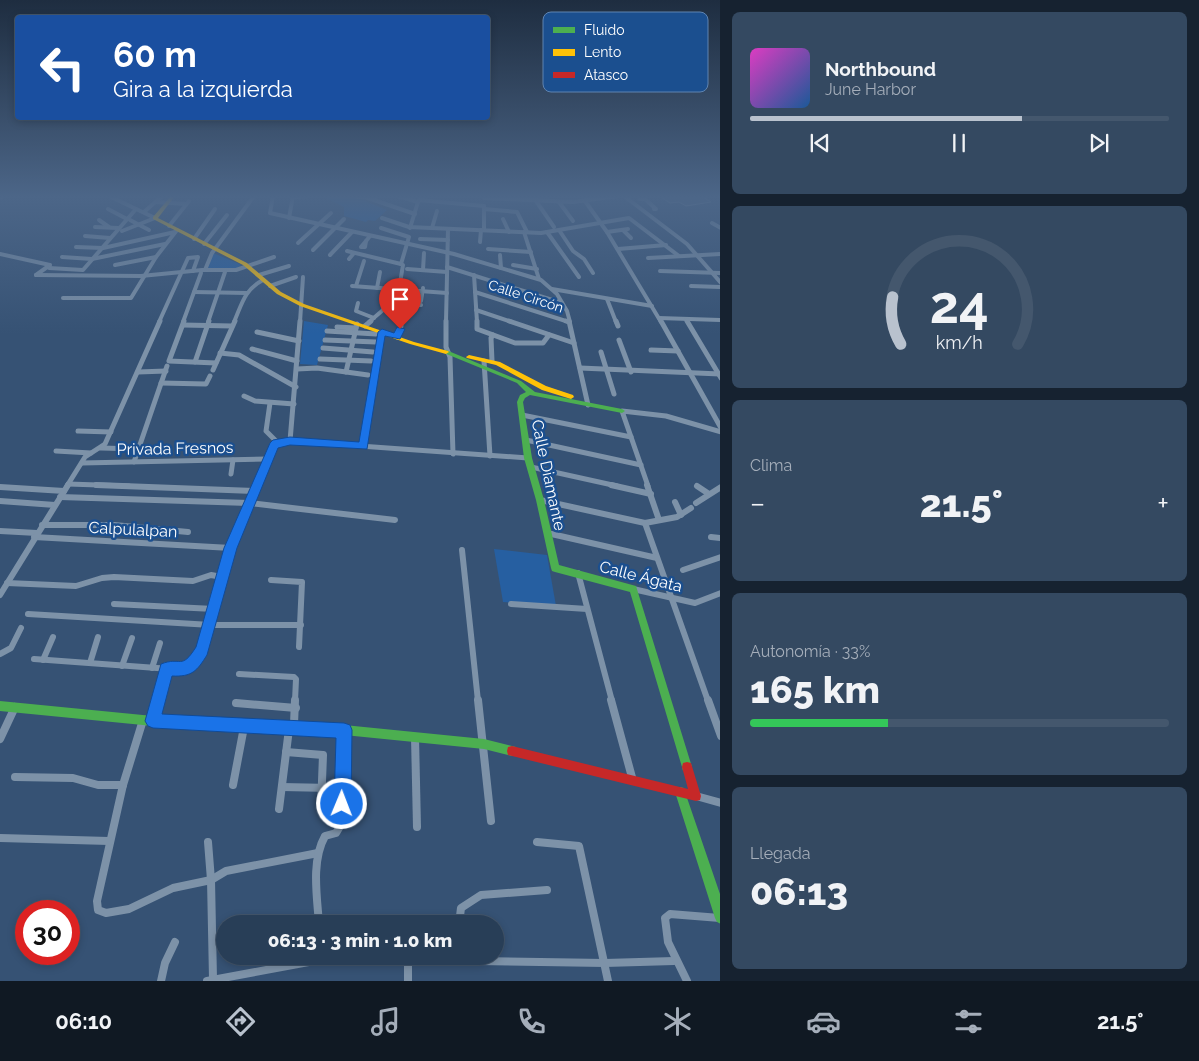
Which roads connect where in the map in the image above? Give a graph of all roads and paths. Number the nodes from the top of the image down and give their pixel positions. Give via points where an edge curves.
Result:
1 (107, 242) edge
2 (125, 242) edge
3 (200, 242) edge
4 (220, 242) edge
5 (321, 242) edge
6 (343, 242) edge
7 (396, 242) edge
8 (448, 242) edge
9 (528, 242) edge
10 (554, 242) edge
11 (566, 242) edge
12 (614, 242) edge
13 (662, 242) edge
14 (684, 242) edge
15 (165, 244) joint
16 (204, 244) joint
17 (406, 244) junction
18 (666, 245) junction
19 (76, 247) dead end
20 (101, 248) junction
21 (488, 249) dead end
22 (618, 249) junction
23 (214, 250) junction
24 (313, 250) dead end
25 (347, 251) dead end
26 (447, 252) junction
27 (531, 252) junction
28 (354, 253) junction
29 (424, 253) dead end
30 (0, 254) edge
31 (720, 254) edge
32 (330, 255) dead end
33 (500, 256) dead end
34 (679, 256) junction
35 (698, 256) junction
36 (62, 257) dead end
37 (156, 257) junction
38 (274, 257) dead end
39 (648, 258) dead end
40 (349, 259) dead end
41 (91, 260) junction
42 (383, 260) junction
43 (364, 261) dead end
44 (401, 264) junction
45 (114, 265) dead end
46 (247, 265) junction
47 (513, 265) dead end
48 (289, 266) dead end
49 (49, 268) dead end
50 (501, 268) junction
51 (407, 269) dead end
52 (423, 270) junction
53 (447, 270) junction
54 (536, 270) junction
55 (193, 271) junction
56 (203, 271) junction
57 (660, 271) dead end
58 (182, 272) junction
59 (224, 272) dead end
60 (712, 272) junction
61 (720, 272) edge
62 (593, 273) dead end
63 (474, 275) junction
64 (144, 276) junction
65 (296, 277) dead end
66 (303, 277) dead end
67 (578, 277) dead end
68 (261, 278) junction
69 (539, 279) junction
70 (720, 283) edge
71 (221, 284) junction
72 (270, 286) junction
73 (691, 286) dead end
74 (720, 287) edge
75 (378, 288) junction
76 (552, 289) junction
77 (401, 290) junction
78 (422, 291) junction
79 (194, 292) junction
80 (219, 292) junction
81 (231, 292) junction
82 (475, 292) junction
83 (247, 293) junction
84 (447, 294) junction
85 (63, 298) dead end
86 (400, 299) dead end
87 (607, 299) junction
88 (562, 303) junction
89 (358, 304) dead end
90 (302, 305) junction
91 (384, 305) dead end
92 (652, 306) junction
93 (476, 310) junction
94 (374, 318) junction
95 (659, 318) junction
96 (686, 319) junction
97 (720, 320) edge
98 (569, 322) junction
99 (183, 325) junction
100 (208, 326) junction
101 (232, 326) junction
102 (365, 326) junction
103 (618, 326) dead end
104 (337, 327) dead end
105 (355, 328) junction
106 (327, 330) dead end
107 (256, 332) dead end
108 (379, 333) junction
109 (493, 335) junction
110 (549, 335) junction
111 (397, 337) junction
112 (325, 340) dead end
113 (619, 340) dead end
114 (299, 341) junction
115 (352, 341) junction
116 (376, 342) dead end
117 (574, 343) junction
118 (323, 348) dead end
119 (252, 349) dead end
120 (350, 350) junction
121 (651, 350) dead end
122 (678, 351) junction
123 (373, 352) dead end
124 (446, 352) junction
125 (601, 352) dead end
126 (220, 353) junction
127 (320, 359) dead end
128 (297, 361) junction
129 (348, 361) junction
130 (371, 361) dead end
131 (195, 362) junction
132 (216, 363) junction
133 (487, 363) junction
134 (167, 366) junction
135 (580, 368) junction
136 (297, 369) junction
137 (213, 370) dead end
138 (607, 370) junction
139 (138, 372) junction
140 (346, 372) junction
141 (631, 372) junction
142 (691, 373) junction
143 (368, 375) dead end
144 (719, 375) edge
145 (210, 376) dead end
146 (522, 379) junction
147 (161, 383) junction
148 (296, 386) junction
149 (530, 392) junction
150 (614, 394) dead end
151 (244, 396) dead end
152 (270, 402) junction
153 (294, 404) junction
154 (590, 405) junction
155 (622, 411) junction
156 (522, 415) junction
157 (720, 430) edge
158 (78, 431) dead end
159 (110, 432) junction
160 (631, 437) junction
161 (526, 440) junction
162 (290, 441) junction
163 (277, 442) junction
164 (364, 446) junction
165 (101, 448) junction
166 (138, 449) junction
167 (56, 451) dead end
168 (91, 453) junction
169 (453, 454) junction
170 (490, 456) junction
171 (528, 458) junction
172 (267, 459) junction
173 (233, 460) junction
174 (134, 462) junction
175 (82, 463) junction
176 (641, 465) junction
177 (531, 467) junction
178 (231, 474) dead end
179 (68, 484) junction
180 (697, 486) dead end
181 (0, 487) edge
182 (720, 487) edge
183 (254, 491) junction
184 (62, 494) junction
185 (650, 494) junction
186 (709, 494) junction
187 (540, 500) junction
188 (0, 501) edge
189 (674, 502) dead end
190 (249, 503) junction
191 (696, 503) dead end
192 (55, 505) junction
193 (691, 508) dead end
194 (681, 515) junction
195 (395, 520) dead end
196 (659, 520) junction
197 (645, 522) junction
198 (42, 526) junction
199 (0, 531) edge
200 (188, 532) dead end
201 (547, 533) junction
202 (36, 535) junction
203 (711, 537) dead end
204 (720, 538) edge
205 (230, 548) junction
206 (462, 550) dead end
207 (720, 557) edge
208 (657, 558) junction
209 (555, 568) joint
210 (683, 570) dead end
211 (578, 574) junction
212 (222, 577) junction
213 (271, 580) dead end
214 (7, 583) junction
215 (633, 589) junction
216 (720, 593) edge
217 (0, 595) edge
218 (672, 597) junction
219 (114, 604) dead end
220 (511, 604) dead end
221 (214, 609) junction
222 (587, 609) junction
223 (28, 614) dead end
224 (210, 625) junction
225 (300, 625) junction
226 (21, 628) dead end
227 (53, 637) dead end
228 (98, 637) dead end
229 (132, 638) dead end
230 (160, 643) dead end
231 (298, 646) dead end
232 (4, 654) edge
233 (34, 659) dead end
234 (43, 660) junction
235 (90, 663) junction
236 (122, 666) junction
237 (152, 668) junction
238 (166, 669) junction
239 (239, 674) dead end
240 (236, 703) dead end
241 (0, 706) edge
242 (15, 707) junction
243 (296, 708) junction
244 (143, 720) junction
245 (153, 721) junction
246 (244, 726) junction
247 (293, 727) junction
248 (344, 730) junction
249 (720, 736) edge
250 (415, 737) junction
251 (0, 739) edge
252 (484, 744) junction
253 (286, 752) junction
254 (15, 777) dead end
255 (633, 781) junction
256 (123, 785) junction
257 (233, 785) dead end
258 (282, 787) junction
259 (327, 788) junction
260 (680, 792) junction
261 (696, 796) junction
262 (720, 803) edge
263 (321, 808) dead end
264 (279, 809) dead end
265 (491, 821) dead end
266 (417, 827) dead end
267 (0, 838) edge
268 (110, 841) junction
269 (208, 842) dead end
270 (537, 842) dead end
271 (318, 852) junction
272 (212, 880) junction
273 (546, 890) dead end
274 (318, 915) edge
275 (460, 915) edge
276 (720, 918) edge
277 (175, 942) dead end
278 (504, 960) edge
279 (674, 961) junction
280 (605, 963) junction
281 (284, 965) edge
282 (407, 965) edge
283 (210, 980) edge
284 (161, 981) edge
285 (408, 981) edge
286 (608, 981) edge
287 (687, 981) edge

1 - 20 street
2 - 20 street
3 - 16 street
4 - 23 street
5 - 24 street
6 - 32 street
7 - 17 street
8 - 26 street
9 - 27 street
10 - 67 street
11 - 62 street
12 - 22 street
13 - 18 street
14 - 35 street
15 - 37 street
15 - 41 street
16 - 23 street
17 - 26 street
17 - 44 street
18 - 22 street
18 - 34 street
19 - 20 street
20 - 41 street
21 - 27 street
22 - 92 street
23 - 46 street
23 - 56 street
25 - 28 street
26 - 50 street
26 - 53 street
27 - 54 street
28 - 40 street
28 - 42 street
29 - 52 street
30 - 64 street via 50,265 36,275
31 - 35 street
33 - 50 street
34 - 35 street
34 - 39 street
35 - 60 street
36 - 41 street
37 - 45 street
37 - 64 street
38 - 46 street
41 - 49 street via 82,270
42 - 44 street
42 - 75 street
43 - 75 street via 354,286
44 - 77 street
46 - 56 street via 236,270
46 - 68 street
47 - 54 street
48 - 68 street
50 - 69 street
51 - 52 street
52 - 53 street
53 - 63 street
53 - 84 street
54 - 69 street
55 - 56 street
55 - 58 street
55 - 58 street via 198,257 188,258
56 - 79 street
57 - 60 street
58 - 64 street
58 - 139 street
59 - 71 street
60 - 61 street
60 - 70 street
63 - 82 street
63 - 88 street
64 - 85 street via 131,298
65 - 72 street
66 - 90 street
68 - 72 street
68 - 83 street
69 - 76 street
71 - 80 street
71 - 81 street
72 - 90 street
73 - 74 street
75 - 77 street
76 - 87 street
76 - 88 street
77 - 78 street
77 - 86 street
78 - 84 street
78 - 111 street via 421,303 398,304 401,326
79 - 80 street
79 - 99 street
80 - 81 street
80 - 100 street
81 - 83 street
82 - 93 street
82 - 98 street, Calle Circón
83 - 101 street
84 - 124 street
87 - 92 street
87 - 103 street
88 - 98 street
89 - 94 street via 356,311
90 - 105 street
90 - 114 street
91 - 94 street
92 - 95 street
93 - 109 street via 476,328
93 - 110 street
94 - 102 street
95 - 96 street
95 - 122 street
96 - 97 street
96 - 144 street
98 - 117 street
99 - 100 street
99 - 134 street
100 - 101 street
100 - 131 street
101 - 126 street
102 - 105 street
102 - 108 street
104 - 105 street
105 - 106 street
105 - 108 street
105 - 115 street
107 - 114 street
108 - 111 street
108 - 164 street
109 - 110 street via 515,343 541,343
109 - 133 street
110 - 117 street
111 - 124 street
112 - 115 street
113 - 141 street
114 - 128 street
115 - 116 street
115 - 120 street
117 - 135 street
118 - 120 street
119 - 128 street
120 - 123 street
120 - 129 street
121 - 122 street
122 - 142 street
124 - 133 street via 454,351
124 - 169 street via 450,357
125 - 138 street
126 - 132 street
126 - 148 street via 239,355
127 - 129 street
128 - 136 street
129 - 130 street
129 - 140 street
131 - 132 street
131 - 134 street
132 - 137 street
133 - 146 street
133 - 170 street
134 - 139 street
134 - 147 street
135 - 138 street
135 - 154 street
136 - 140 street
136 - 148 street
138 - 141 street
138 - 150 street
139 - 159 street
140 - 143 street
141 - 142 street
142 - 144 street
142 - 157 street
145 - 147 street via 206,384
146 - 149 street
146 - 154 street
147 - 166 street
148 - 153 street
149 - 154 street
149 - 156 street, Calle Diamante via 520,400
151 - 152 street
152 - 153 street
152 - 163 street via 266,431
153 - 162 street
154 - 155 street
155 - 157 street via 666,416
155 - 160 street
156 - 160 street
156 - 161 street, Calle Diamante
158 - 159 street
159 - 165 street
160 - 176 street
161 - 171 street, Calle Diamante
161 - 176 street
162 - 163 street
162 - 164 street
163 - 172 street
164 - 169 street
165 - 166 street
165 - 168 street
166 - 174 street
167 - 168 street
168 - 175 street
169 - 170 street
170 - 171 street
171 - 177 street, Calle Diamante
172 - 173 street, Privada Fresnos
172 - 183 street
173 - 174 street, Privada Fresnos
173 - 178 street
174 - 175 street, Privada Fresnos
175 - 179 street
176 - 185 street
177 - 185 street
177 - 187 street, Calle Diamante
179 - 183 street
179 - 184 street
180 - 186 street
181 - 184 street
182 - 186 street
183 - 190 street
184 - 190 street
184 - 192 street
185 - 196 street
186 - 191 street
187 - 197 street
187 - 201 street, Calle Diamante
188 - 192 street
189 - 194 street
190 - 195 street
190 - 205 street
192 - 198 street
193 - 194 street
194 - 196 street
196 - 197 street
197 - 208 street
198 - 200 street via 114,524
198 - 202 street
199 - 202 street, Calpulalpan
201 - 208 street
201 - 209 street, Calle Diamante
202 - 205 street, Calpulalpan
202 - 214 street
203 - 204 street
205 - 212 street
206 - 252 street
207 - 210 street
208 - 218 street
209 - 211 street, Calle Ágata
211 - 215 street, Calle Ágata
211 - 222 street
212 - 214 street via 211,575 193,581 114,577 76,586
212 - 221 street
213 - 225 street via 302,582
214 - 217 street
215 - 218 street, Calle Ágata
215 - 261 street
216 - 218 street, Calle Ágata via 695,603
218 - 249 street
219 - 221 street
220 - 222 street
221 - 224 street
222 - 255 street
223 - 224 street
224 - 225 street
224 - 238 street via 194,663 184,670
225 - 231 street
226 - 232 street
227 - 234 street
228 - 235 street
229 - 236 street
230 - 237 street
233 - 234 street
234 - 235 street
235 - 236 street
236 - 237 street
237 - 238 street
238 - 245 street
239 - 243 street via 294,677 297,682
240 - 243 street
241 - 242 street
242 - 244 street
242 - 251 street
243 - 247 street
244 - 245 street
244 - 256 street
245 - 246 street
246 - 247 street
246 - 257 street
247 - 248 street
247 - 253 street
248 - 250 street
248 - 271 street via 342,823 334,836 325,836 321,840
250 - 252 street
250 - 266 street
252 - 255 street
252 - 265 street
253 - 258 street
253 - 259 street via 323,755
254 - 256 street via 73,778 98,785
255 - 260 street
256 - 268 street
258 - 259 street
258 - 264 street
259 - 263 street
260 - 261 street
260 - 276 street
261 - 262 street
267 - 268 street
268 - 272 street via 97,900 98,910 106,913 129,909 173,888
269 - 272 street
270 - 280 street via 579,846
271 - 272 street via 226,870
271 - 274 street
272 - 283 street
273 - 275 street via 481,895 461,908
276 - 279 street via 670,914 665,918 663,925
277 - 284 street
278 - 280 street
279 - 280 street
279 - 287 street
280 - 286 street
281 - 283 street
282 - 285 street

